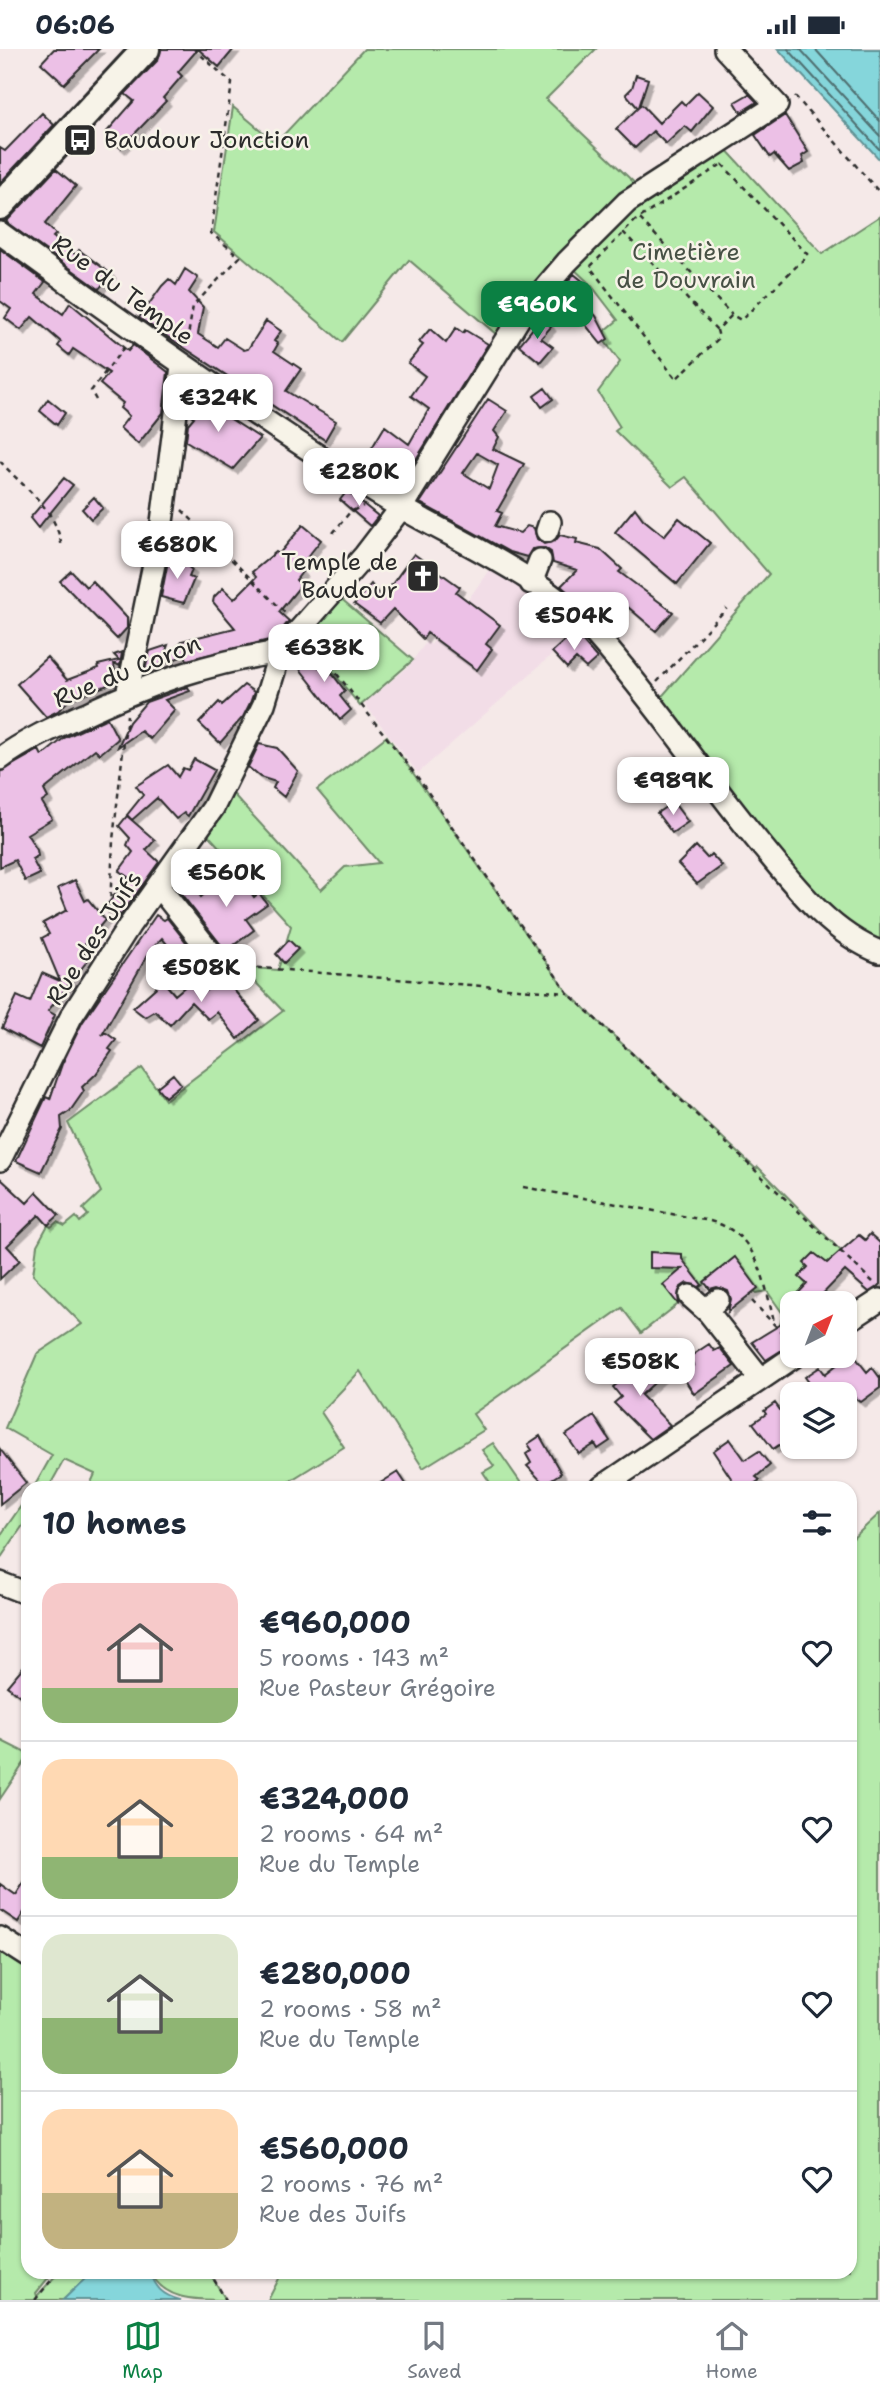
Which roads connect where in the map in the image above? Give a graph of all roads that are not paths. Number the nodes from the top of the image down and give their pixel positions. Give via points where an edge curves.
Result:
1 (146, 49) edge
2 (725, 49) edge
3 (0, 206) edge
4 (0, 233) edge
5 (182, 366) junction
6 (401, 507) junction
7 (540, 560) dead end
8 (531, 583) junction
9 (280, 652) junction
10 (127, 695) junction
11 (0, 759) edge
12 (158, 887) junction
13 (880, 952) edge
14 (220, 964) road end
15 (0, 1160) edge
16 (690, 1296) dead end
17 (880, 1300) edge
18 (858, 1314) edge
19 (780, 1366) edge
20 (761, 1379) junction
21 (611, 1481) edge
22 (0, 1583) edge
23 (21, 1591) edge
24 (0, 1938) edge
25 (21, 1951) edge

1 - 3 main road
2 - 6 street, Rue des Juifs via 784,98 627,202 567,262 503,340
4 - 5 street, Rue du Temple
5 - 6 street, Rue du Temple
5 - 10 street via 167,496
6 - 8 street, Rue du Temple
6 - 9 street, Rue des Juifs
7 - 8 street
8 - 13 street, Rue du Temple via 586,625 803,894 848,934
9 - 10 street, Rue du Coron via 197,668
9 - 12 street, Rue des Juifs via 264,704 219,796
10 - 11 street, Rue du Coron
12 - 14 street
12 - 15 street, Rue des Juifs via 71,1017
16 - 20 street via 713,1306
17 - 18 street
19 - 20 street
20 - 21 street
22 - 23 street
24 - 25 street

